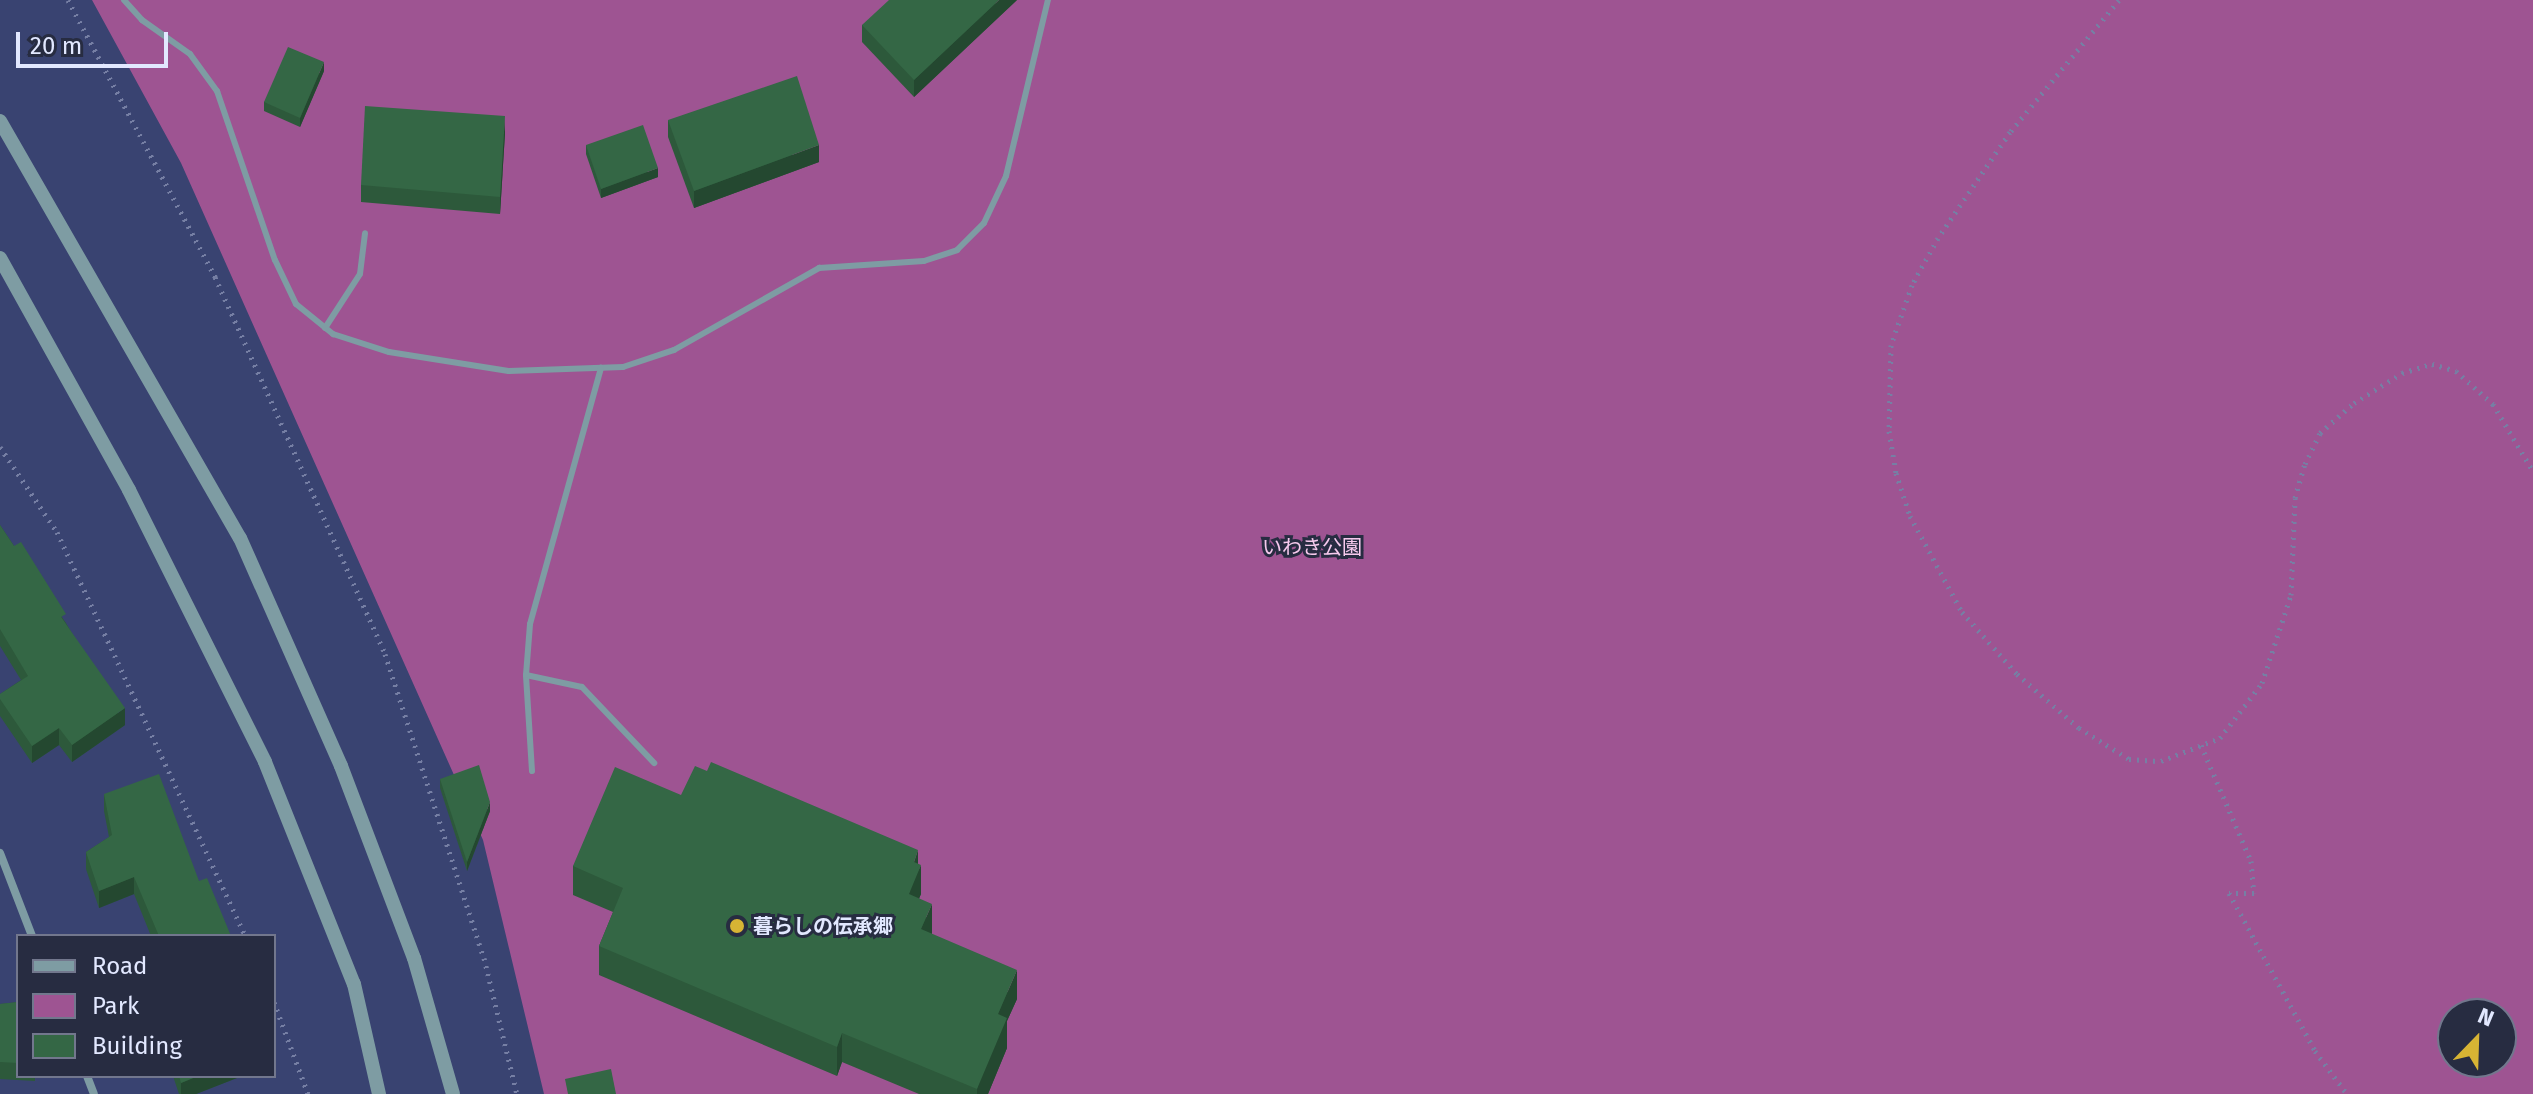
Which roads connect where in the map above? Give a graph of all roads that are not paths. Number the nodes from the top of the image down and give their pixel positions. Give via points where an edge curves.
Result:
1 (124, 0) edge
2 (1048, 0) edge
3 (0, 121) edge
4 (365, 233) dead end
5 (0, 258) edge
6 (325, 328) junction
7 (601, 368) junction
8 (526, 675) junction
9 (654, 763) dead end
10 (532, 771) dead end
11 (0, 853) edge
12 (31, 934) edge
13 (379, 1094) edge
14 (453, 1094) edge

1 - 6 lane via 142,20 190,54 217,91 275,260 296,304
2 - 7 lane via 1006,176 984,223 957,250 924,261 819,268 674,350 623,367
3 - 14 street via 240,538 341,766 414,958
4 - 6 lane via 360,274
5 - 13 street via 129,490 265,762 354,984
6 - 7 lane via 389,352 445,363 509,371
7 - 8 lane via 530,624
8 - 9 lane via 582,687
8 - 10 lane
11 - 12 street

